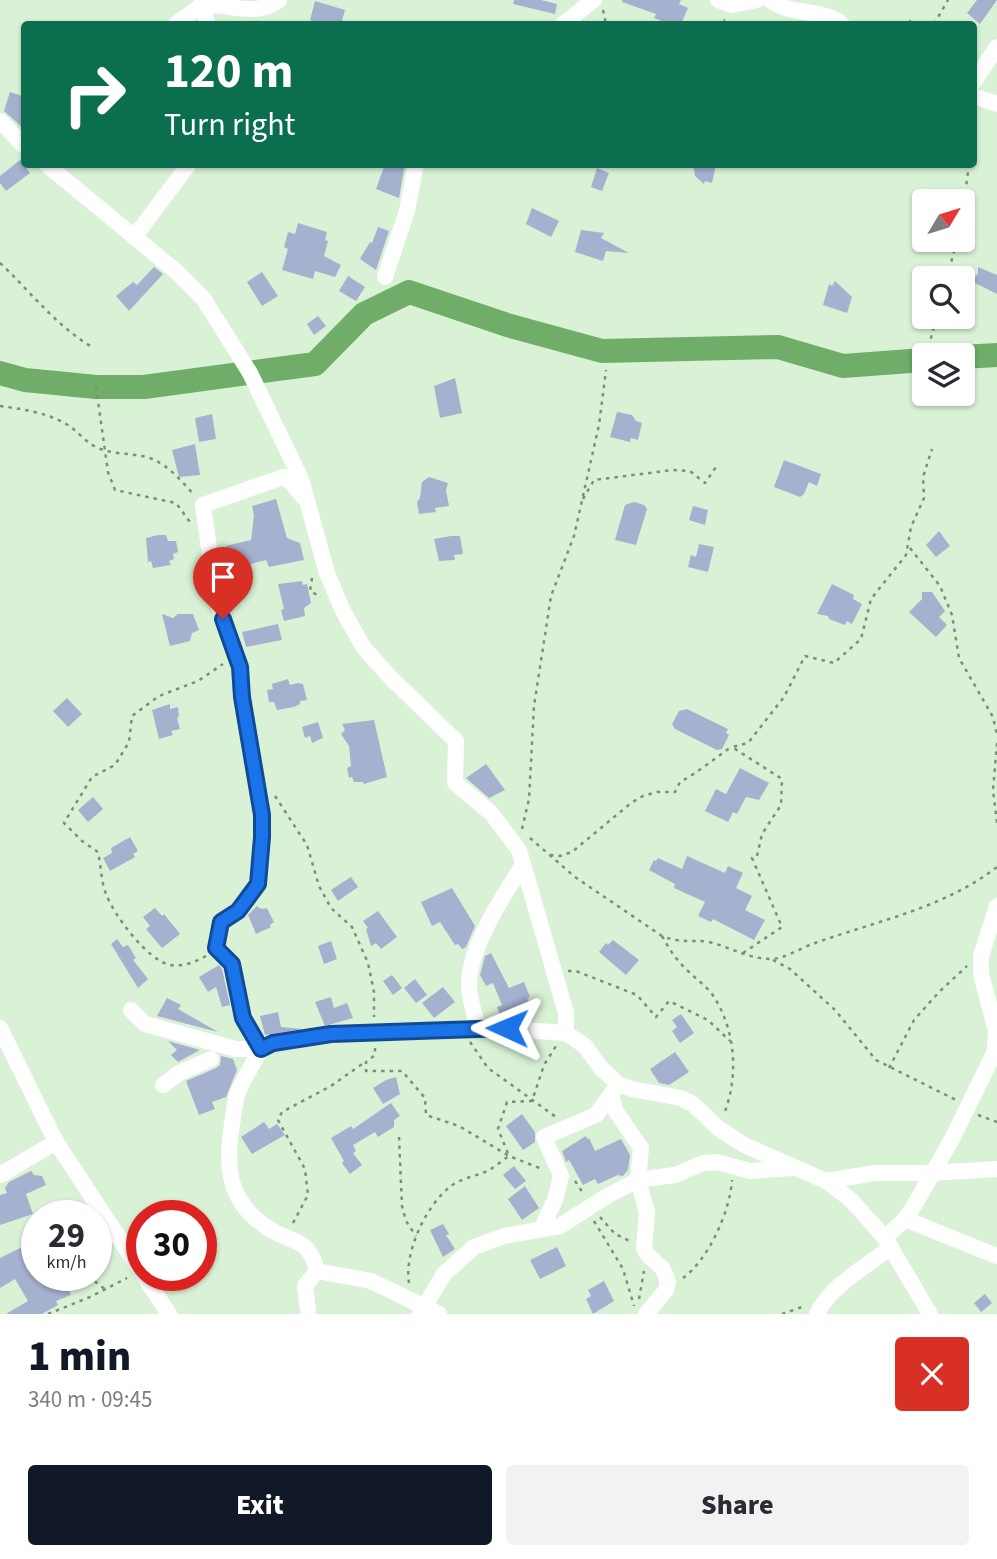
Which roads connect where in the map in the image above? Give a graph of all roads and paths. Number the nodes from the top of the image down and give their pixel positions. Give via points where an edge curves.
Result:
1 (279, 0) edge
2 (594, 0) edge
3 (757, 0) edge
4 (770, 0) edge
5 (948, 0) edge
6 (202, 2) edge
7 (729, 2) edge
8 (180, 21) edge
9 (206, 21) edge
10 (567, 21) edge
11 (838, 21) edge
12 (936, 21) edge
13 (997, 47) edge
14 (977, 77) edge
15 (977, 97) edge
16 (997, 104) edge
17 (0, 121) edge
18 (21, 143) edge
19 (51, 168) edge
20 (186, 168) edge
21 (415, 168) edge
22 (968, 168) edge
23 (966, 189) edge
24 (135, 236) junction
25 (0, 263) edge
26 (385, 277) dead end
27 (92, 347) dead end
28 (606, 370) dead end
29 (96, 387) dead end
30 (0, 406) edge
31 (932, 449) dead end
32 (105, 450) junction
33 (718, 464) dead end
34 (582, 500) junction
35 (203, 505) junction
36 (311, 507) junction
37 (197, 530) dead end
38 (909, 547) junction
39 (236, 657) junction
40 (997, 735) edge
41 (997, 743) edge
42 (732, 747) junction
43 (257, 779) junction
44 (997, 823) edge
45 (550, 855) junction
46 (523, 865) junction
47 (997, 867) edge
48 (997, 905) edge
49 (662, 936) junction
50 (216, 948) junction
51 (743, 953) junction
52 (981, 956) junction
53 (773, 960) junction
54 (554, 971) junction
55 (131, 1010) dead end
56 (0, 1028) edge
57 (470, 1028) junction
58 (375, 1032) junction
59 (566, 1033) junction
60 (730, 1041) junction
61 (261, 1049) junction
62 (211, 1059) dead end
63 (366, 1062) junction
64 (889, 1068) junction
65 (163, 1085) dead end
66 (614, 1089) junction
67 (532, 1101) junction
68 (967, 1108) junction
69 (559, 1120) dead end
70 (997, 1122) edge
71 (718, 1128) junction
72 (399, 1137) dead end
73 (56, 1142) junction
74 (509, 1156) junction
75 (732, 1166) junction
76 (796, 1167) junction
77 (997, 1169) edge
78 (932, 1173) junction
79 (0, 1175) edge
80 (561, 1175) junction
81 (638, 1180) junction
82 (826, 1181) junction
83 (590, 1207) junction
84 (905, 1219) junction
85 (541, 1229) junction
86 (416, 1236) junction
87 (284, 1238) junction
88 (888, 1242) junction
89 (645, 1248) junction
90 (126, 1249) edge
91 (997, 1256) edge
92 (317, 1271) junction
93 (666, 1290) junction
94 (104, 1291) edge
95 (154, 1291) edge
96 (419, 1306) edge
97 (308, 1310) dead end
98 (819, 1310) edge
99 (48, 1314) edge
100 (169, 1314) edge
101 (439, 1314) edge
102 (646, 1314) edge
103 (782, 1314) edge
104 (930, 1314) edge

1 - 6 street via 255,10
2 - 10 street
3 - 7 street
4 - 11 street via 780,8
5 - 12 path
6 - 8 street
6 - 9 street
13 - 14 street
15 - 16 street
17 - 18 street
19 - 24 street
20 - 24 street
21 - 26 street via 407,211
22 - 23 path
24 - 36 street via 195,289 223,327 250,373
25 - 27 path via 52,318
28 - 34 path
29 - 32 path
30 - 32 path via 47,416
31 - 38 path
32 - 35 path via 164,465
32 - 37 path via 115,490 176,503
33 - 34 path via 705,483 690,471 674,470 594,480
34 - 45 path via 551,596 522,832
35 - 36 street via 283,477
35 - 39 street via 216,599
36 - 46 street via 327,573 363,647 456,741 454,783 491,813 519,850
38 - 40 path via 940,586 952,615 959,658 993,717
38 - 42 path via 870,599 861,639 834,663 805,656 784,697 748,743
39 - 43 street
39 - 50 path via 198,681 159,696 132,716 129,742 122,754 115,765 92,778 64,823 98,852 105,893 149,953 169,965 191,964
41 - 44 path via 993,790
42 - 45 path via 680,782 675,792 643,796 572,852
42 - 51 path via 782,779 781,805 752,858 782,927
43 - 50 street via 262,815 258,884 238,911 221,922
43 - 58 path via 278,800 307,845 318,886 331,908 352,927 370,973
45 - 49 path
46 - 54 street
46 - 57 street via 499,901 472,965
47 - 53 path via 981,880 926,906
48 - 52 street
49 - 51 path
49 - 60 path via 712,994
50 - 61 street via 232,964 243,1018
51 - 53 path
52 - 64 path via 914,1020
52 - 68 street via 981,974 996,1031 995,1051
53 - 64 path via 790,969 835,1010 867,1052
54 - 59 street via 566,1013
54 - 60 path via 576,971 637,995 656,1017 669,1001 708,1020
55 - 61 street via 145,1024 224,1047
56 - 73 street
57 - 58 street
57 - 59 street
57 - 67 path via 475,1052 488,1068
58 - 61 street via 331,1034
58 - 63 path via 375,1055
59 - 66 street via 585,1046
59 - 67 path via 544,1065
60 - 71 path via 732,1090
61 - 87 street via 237,1094 228,1160 233,1189 246,1211
62 - 65 street
63 - 74 path via 366,1071 402,1071 425,1098 426,1115 459,1126
63 - 87 path via 282,1112 278,1120 305,1169 308,1195
64 - 68 path
66 - 71 street via 681,1098
66 - 80 street via 596,1115 544,1137
66 - 81 street via 615,1110 641,1148
67 - 69 path
67 - 74 path via 507,1102 498,1129
68 - 70 path
68 - 78 street
71 - 76 street via 744,1145
72 - 86 path via 402,1206
73 - 79 street
73 - 90 street
74 - 80 path
74 - 86 path via 490,1170 453,1184
75 - 76 street via 750,1171
75 - 81 street via 703,1163 675,1175
75 - 93 path via 731,1195 715,1235 695,1268
76 - 82 street
77 - 78 street
78 - 82 street
78 - 84 street
80 - 83 path via 579,1185
80 - 85 street
81 - 83 street
81 - 89 street via 647,1212
82 - 88 street via 851,1200
83 - 85 street via 560,1226
83 - 89 path via 615,1234
83 - 89 path via 597,1230 623,1269 636,1313
84 - 88 street
84 - 91 street
85 - 96 street via 474,1247 444,1274
86 - 96 path via 407,1272
87 - 92 street via 313,1253
88 - 98 street
88 - 104 street
89 - 93 street via 667,1275
92 - 96 street via 371,1281
92 - 97 street via 305,1286
93 - 102 street
94 - 99 path
95 - 100 street
96 - 101 street
98 - 103 path via 801,1306

